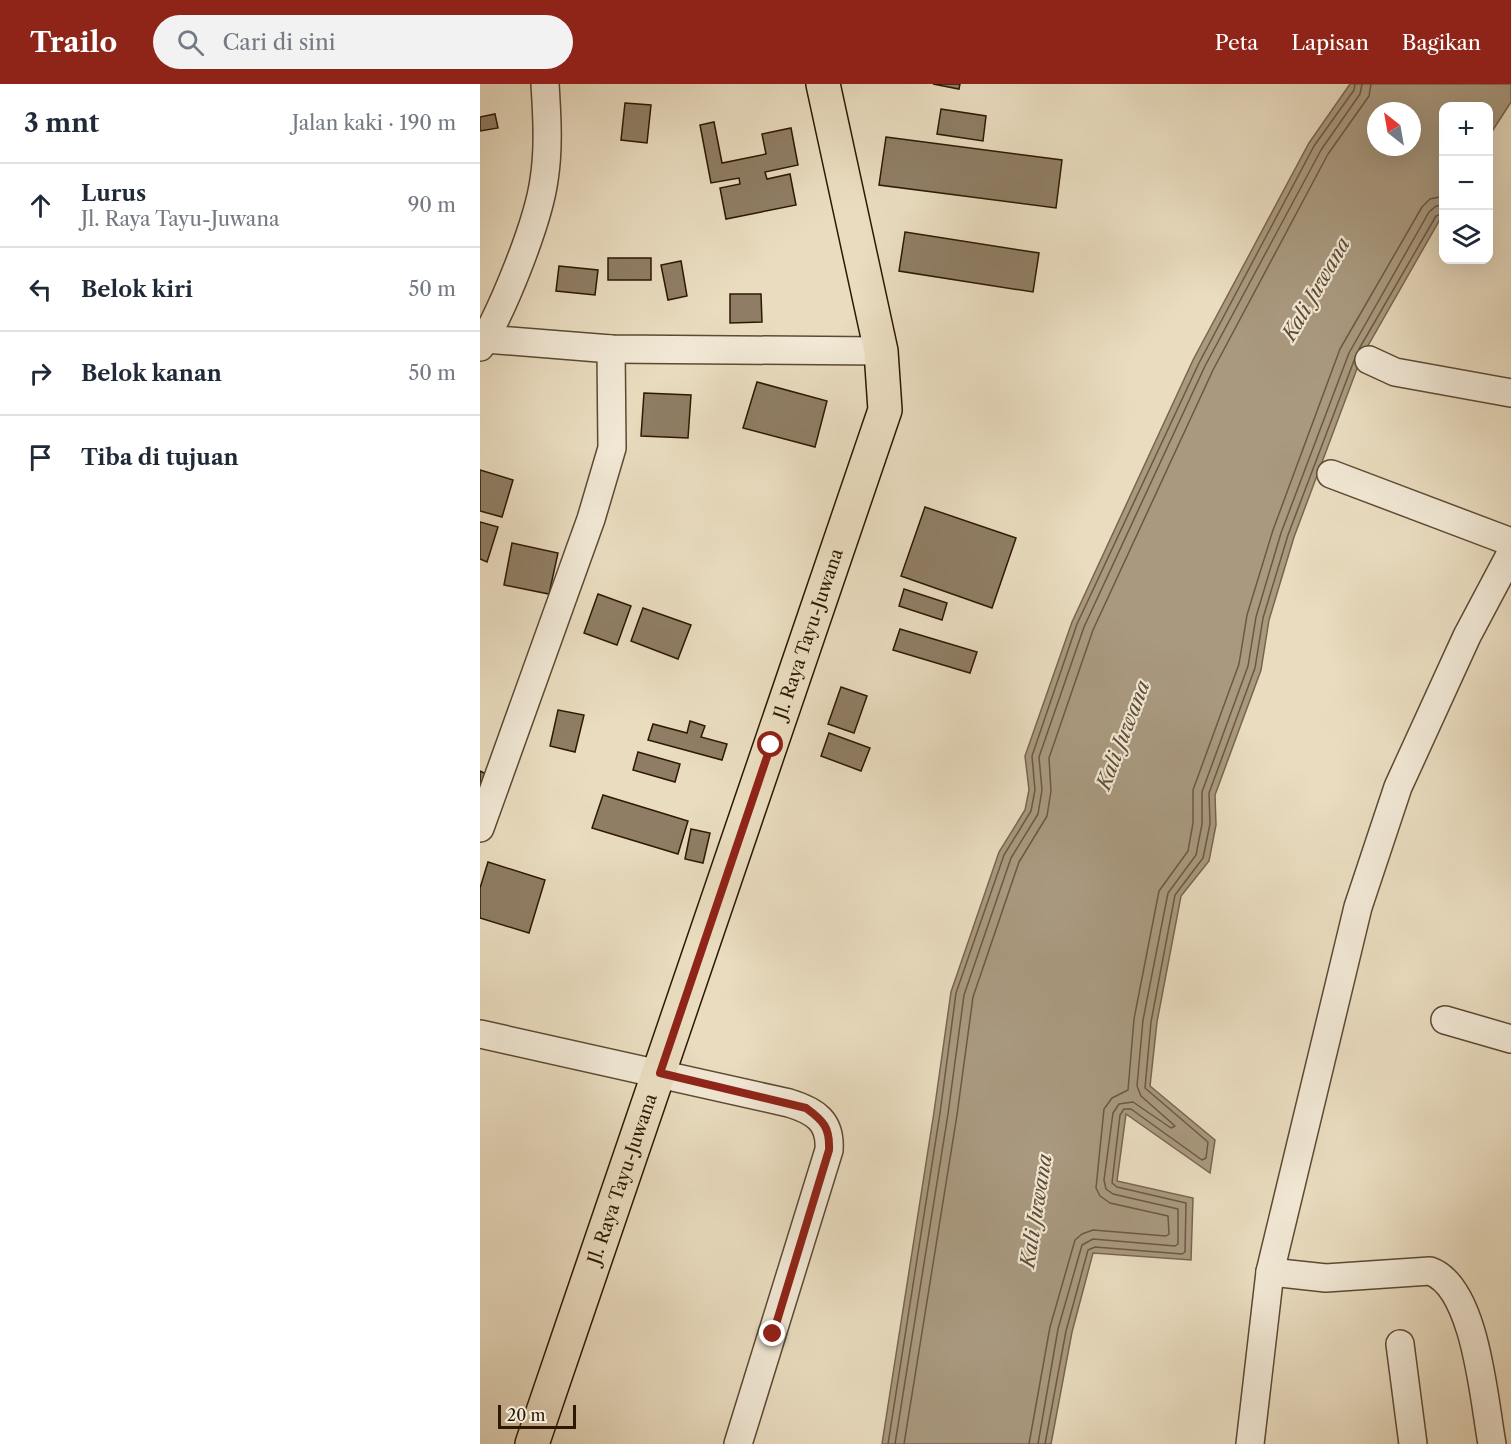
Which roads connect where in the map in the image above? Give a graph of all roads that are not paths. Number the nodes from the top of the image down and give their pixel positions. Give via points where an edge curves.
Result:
1 (546, 84) edge
2 (823, 84) edge
3 (483, 343) edge
4 (611, 349) junction
5 (881, 351) junction
6 (1368, 360) dead end
7 (1511, 393) edge
8 (1331, 474) dead end
9 (1511, 542) edge
10 (1511, 553) edge
11 (480, 828) edge
12 (1445, 1020) dead end
13 (480, 1034) edge
14 (1511, 1039) edge
15 (660, 1073) junction
16 (1270, 1272) junction
17 (1400, 1344) dead end
18 (532, 1444) edge
19 (738, 1444) edge
20 (1250, 1444) edge
21 (1413, 1444) edge
22 (1492, 1444) edge

1 - 3 street via 548,133 536,215
2 - 5 main road, Jl. Raya Tayu-Juwana
3 - 4 street
4 - 5 street
4 - 11 street via 612,448 591,519
5 - 15 main road, Jl. Raya Tayu-Juwana via 885,410
6 - 7 street via 1395,372
8 - 9 street
10 - 16 street via 1467,636 1398,786 1358,907
12 - 14 street
13 - 15 street
15 - 18 main road, Jl. Raya Tayu-Juwana
15 - 19 street via 806,1108 819,1117 830,1134 829,1150
16 - 20 street
16 - 22 street via 1326,1278 1430,1271 1439,1274 1460,1299 1470,1322
17 - 21 street

